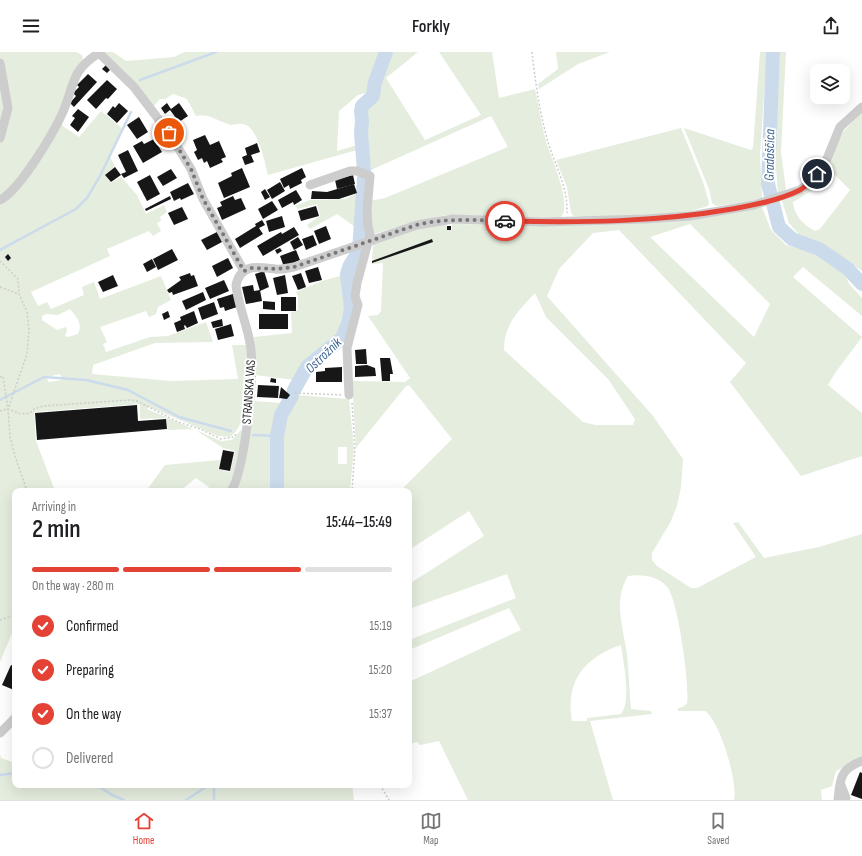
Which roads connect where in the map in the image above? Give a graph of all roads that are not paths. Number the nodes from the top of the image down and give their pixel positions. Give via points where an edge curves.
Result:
1 (99, 53) edge
2 (0, 63) edge
3 (862, 107) edge
4 (0, 138) edge
5 (310, 185) dead end
6 (0, 200) edge
7 (362, 243) junction
8 (244, 271) junction
9 (349, 395) road end
10 (232, 488) edge
11 (12, 721) edge
12 (0, 733) edge
13 (862, 761) edge
14 (842, 799) edge

1 - 6 street via 86,61 78,72 56,125 15,189
1 - 8 street via 134,87 172,138
2 - 4 street via 8,108
3 - 7 street via 840,127 824,166 811,182 800,190 754,205 690,216 646,220 543,222 453,219 434,221
5 - 7 street via 350,171 370,176 367,210 370,235
7 - 8 street via 294,267 252,268
7 - 9 street via 355,296 358,305 347,348
8 - 10 street, STRANSKA VAS via 238,277 236,285 251,350 251,389 240,469
11 - 12 street
13 - 14 street via 846,769 842,774

